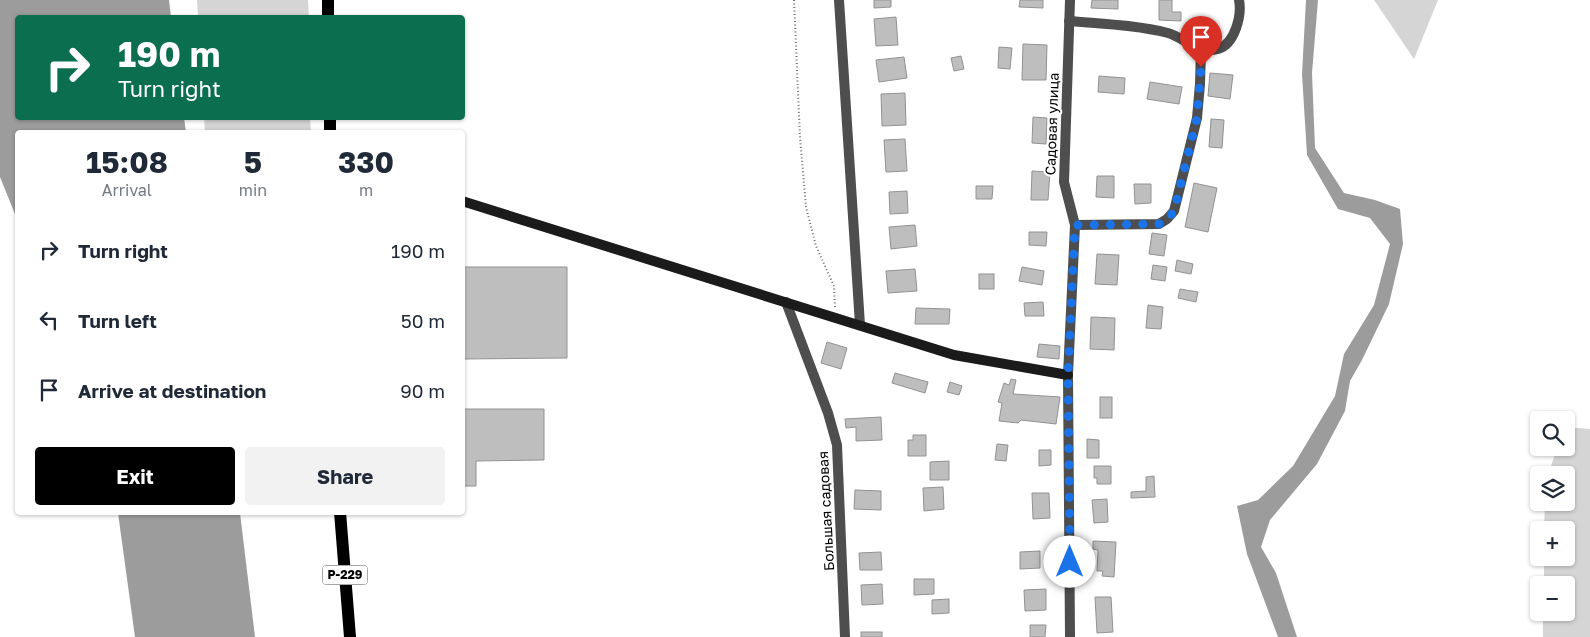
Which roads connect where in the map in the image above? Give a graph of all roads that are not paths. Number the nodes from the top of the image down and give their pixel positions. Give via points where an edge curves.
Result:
1 (328, 0) edge
2 (839, 0) edge
3 (1070, 0) edge
4 (1239, 0) edge
5 (328, 15) edge
6 (1069, 20) junction
7 (1201, 50) junction
8 (465, 202) edge
9 (1075, 225) junction
10 (786, 302) junction
11 (860, 325) junction
12 (1068, 376) junction
13 (340, 515) edge
14 (350, 637) edge
15 (845, 637) edge
16 (1070, 637) edge

1 - 5 main road
2 - 11 street
3 - 6 street, Садовая улица
4 - 7 street via 1241,8 1228,43 1218,49
6 - 7 street via 1170,34
6 - 9 street, Садовая улица via 1064,182
7 - 9 street via 1197,118 1174,211 1159,224
8 - 10 street
9 - 12 street, Садовая улица
10 - 11 street
10 - 15 street, Большая садовая via 837,445
11 - 12 street via 954,355
12 - 16 street, Садовая улица
13 - 14 main road, Р-229

